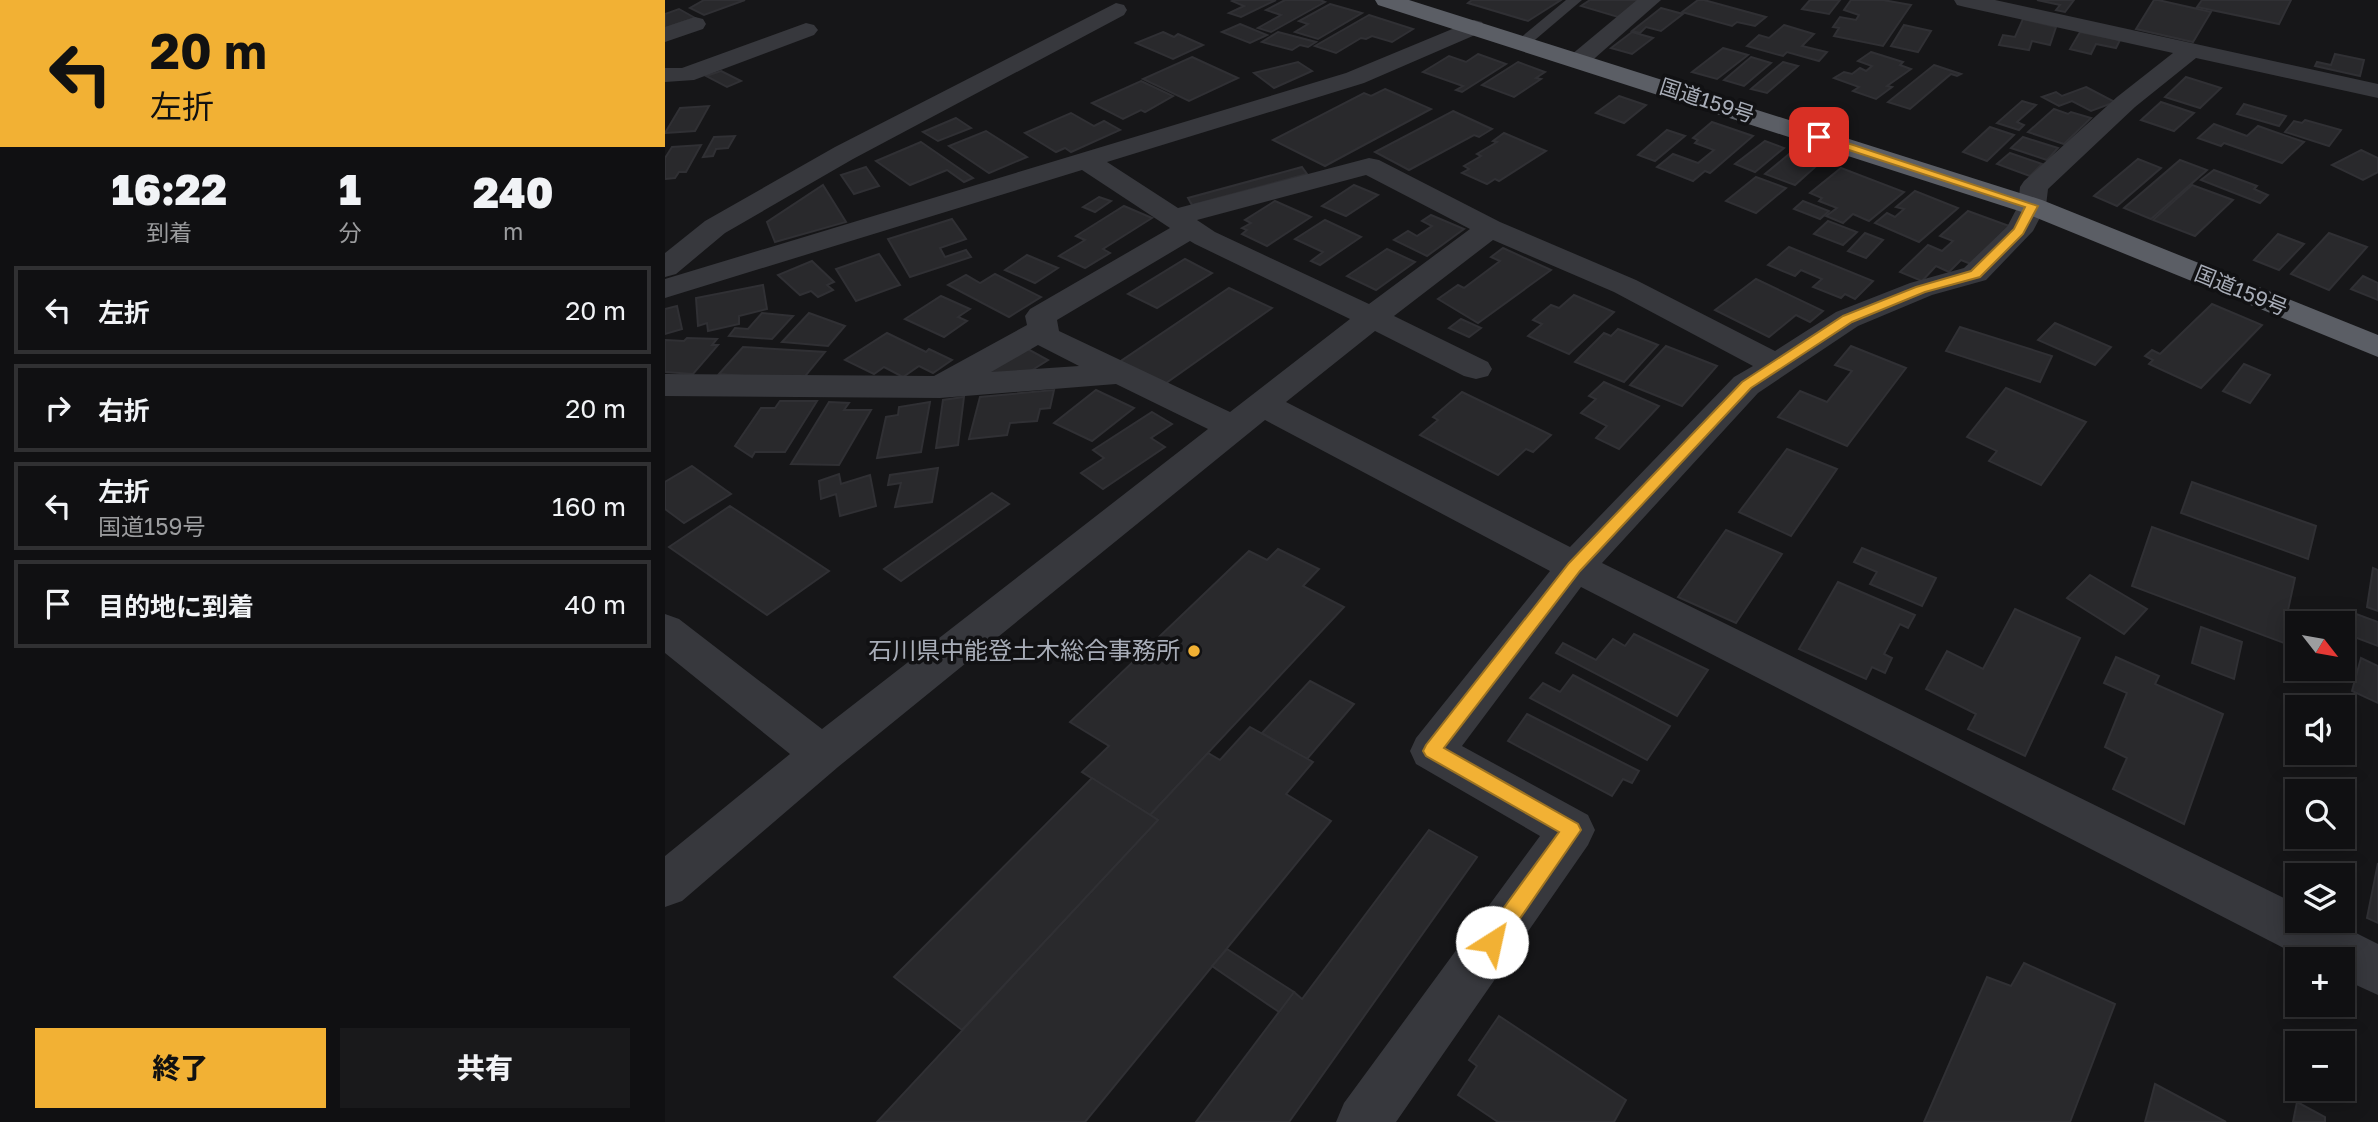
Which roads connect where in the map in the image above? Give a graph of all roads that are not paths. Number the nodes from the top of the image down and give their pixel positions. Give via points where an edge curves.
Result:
1 (1386, 0) edge
2 (1575, 0) edge
3 (1650, 0) edge
4 (1965, 0) edge
5 (1116, 10) dead end
6 (695, 24) dead end
7 (1474, 27) junction
8 (806, 30) dead end
9 (665, 35) edge
10 (1524, 42) junction
11 (2192, 50) junction
12 (1579, 60) junction
13 (665, 75) edge
14 (2378, 91) edge
15 (1086, 161) junction
16 (2032, 206) junction
17 (1182, 224) junction
18 (1490, 228) junction
19 (665, 268) edge
20 (665, 289) edge
21 (1372, 317) junction
22 (1043, 329) junction
23 (2378, 347) edge
24 (1777, 365) junction
25 (1476, 369) dead end
26 (1122, 373) junction
27 (665, 386) edge
28 (940, 387) junction
29 (1247, 416) junction
30 (1574, 567) junction
31 (665, 630) edge
32 (823, 754) junction
33 (665, 885) edge
34 (2378, 970) edge
35 (1363, 1122) edge

1 - 7 highway, 国道159号
2 - 10 lane
3 - 12 street
4 - 11 street
5 - 19 street via 844,153 715,227
6 - 9 street
7 - 10 highway, 国道159号
7 - 15 street via 1355,78
8 - 13 street via 685,75
10 - 12 highway, 国道159号
11 - 14 street
11 - 16 street via 2126,102 2034,187
12 - 16 highway, 国道159号
15 - 17 street
15 - 20 street
16 - 23 highway, 国道159号
16 - 24 street via 2019,231 1975,274 1921,289 1847,319
17 - 18 street via 1369,166
17 - 21 street
17 - 22 street via 1041,316
18 - 21 street
18 - 24 street via 1625,286
21 - 25 street
21 - 29 street
22 - 26 street via 1044,336
22 - 28 street
24 - 30 street via 1747,385
26 - 28 street
26 - 29 street
27 - 28 street
29 - 30 street
29 - 32 street
30 - 34 street
30 - 35 street via 1432,751 1572,830
31 - 32 street
32 - 33 street

